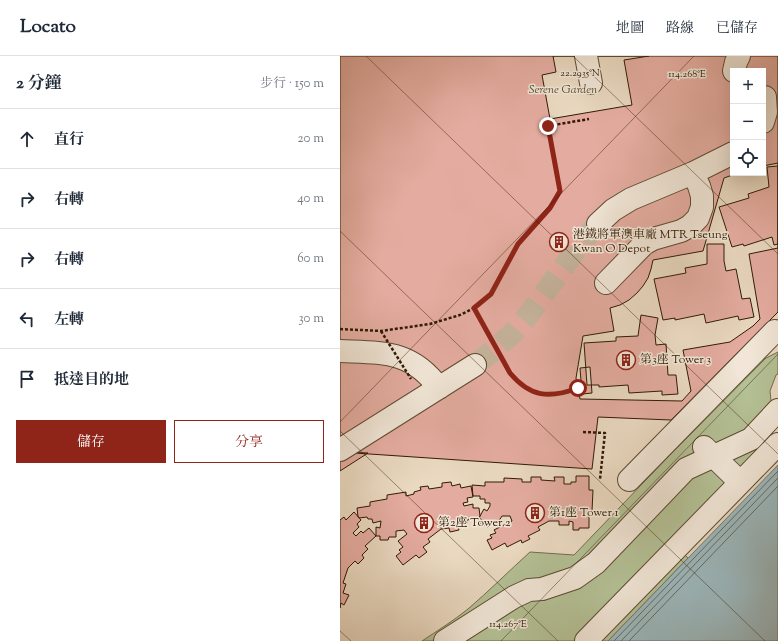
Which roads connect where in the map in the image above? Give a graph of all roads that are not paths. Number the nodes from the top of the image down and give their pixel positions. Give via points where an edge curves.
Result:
1 (586, 56) edge
2 (739, 56) edge
3 (735, 68) edge
4 (591, 83) dead end
5 (769, 94) edge
6 (766, 112) edge
7 (730, 155) edge
8 (693, 173) junction
9 (598, 224) tunnel mouth
10 (606, 283) dead end
11 (775, 331) dead end
12 (340, 351) edge
13 (475, 365) tunnel mouth
14 (439, 388) junction
15 (778, 410) edge
16 (778, 444) edge
17 (340, 450) edge
18 (708, 452) junction
19 (629, 480) dead end
20 (740, 482) junction
21 (445, 641) edge
22 (586, 641) edge

1 - 4 street
2 - 3 street
5 - 6 street
7 - 8 street
8 - 9 street via 631,199 613,210
8 - 10 street via 702,196 698,218 681,231 644,244
11 - 19 street
12 - 14 street via 380,353 403,358 423,370
13 - 14 street
14 - 17 street
15 - 18 street via 751,438
16 - 20 street
18 - 20 street
18 - 21 street via 686,469 586,571 575,578 542,589 529,590 514,597
20 - 22 street

